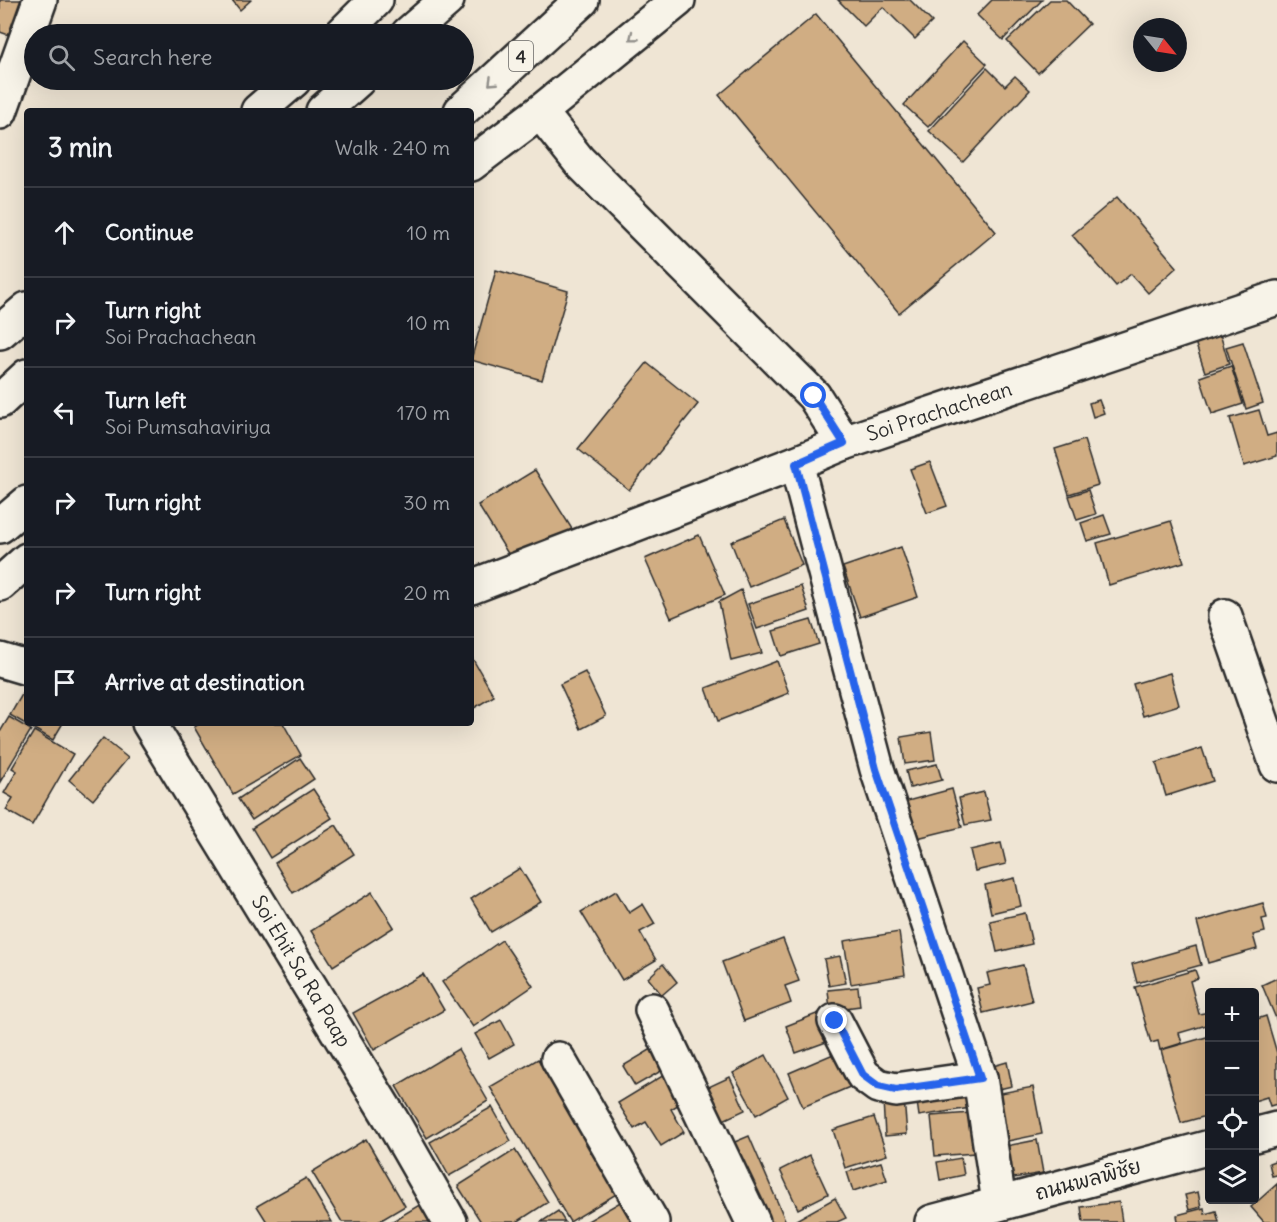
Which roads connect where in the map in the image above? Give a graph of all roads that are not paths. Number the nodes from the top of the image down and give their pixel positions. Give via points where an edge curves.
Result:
1 (40, 0) edge
2 (376, 0) edge
3 (447, 0) edge
4 (582, 0) edge
5 (678, 0) edge
6 (31, 24) edge
7 (352, 24) edge
8 (419, 24) edge
9 (24, 45) edge
10 (284, 90) edge
11 (288, 90) edge
12 (347, 90) edge
13 (262, 108) edge
14 (273, 108) edge
15 (326, 108) edge
16 (464, 108) edge
17 (0, 112) edge
18 (540, 112) junction
19 (474, 162) edge
20 (1277, 298) edge
21 (24, 312) edge
22 (0, 332) edge
23 (24, 379) edge
24 (0, 401) edge
25 (844, 443) junction
26 (796, 464) junction
27 (24, 506) edge
28 (0, 526) edge
29 (24, 563) edge
30 (0, 584) edge
31 (474, 586) edge
32 (1225, 616) dead end
33 (0, 660) edge
34 (24, 668) edge
35 (159, 726) edge
36 (1277, 765) edge
37 (652, 1010) dead end
38 (835, 1021) dead end
39 (558, 1059) dead end
40 (980, 1078) junction
41 (1277, 1129) edge
42 (1259, 1134) edge
43 (1205, 1148) edge
44 (999, 1203) junction
45 (450, 1222) edge
46 (652, 1222) edge
47 (753, 1222) edge
48 (932, 1222) edge

1 - 6 main road
2 - 7 main road
3 - 8 main road
4 -> 16 main road, 4
5 -> 18 main road
9 - 17 main road
10 - 13 main road
11 - 14 main road
12 - 15 main road
18 - 19 main road
18 - 25 main road via 579,161 814,396
20 - 25 main road, Soi Prachachean
21 - 22 main road
23 - 24 main road
25 - 26 main road, Soi Prachachean
26 - 31 main road, Soi Prachachean
26 - 40 main road via 876,769
27 - 28 main road
29 - 30 main road
32 - 36 main road
33 - 34 main road
35 - 45 main road, Soi Ehit Sa Ra Paap
37 - 47 main road
38 - 40 main road via 863,1075 878,1086 896,1090
39 - 46 main road
40 - 44 main road
41 - 42 main road
43 - 44 main road, ถนนพลพิชัย
44 - 48 main road, ถนนพลพิชัย

